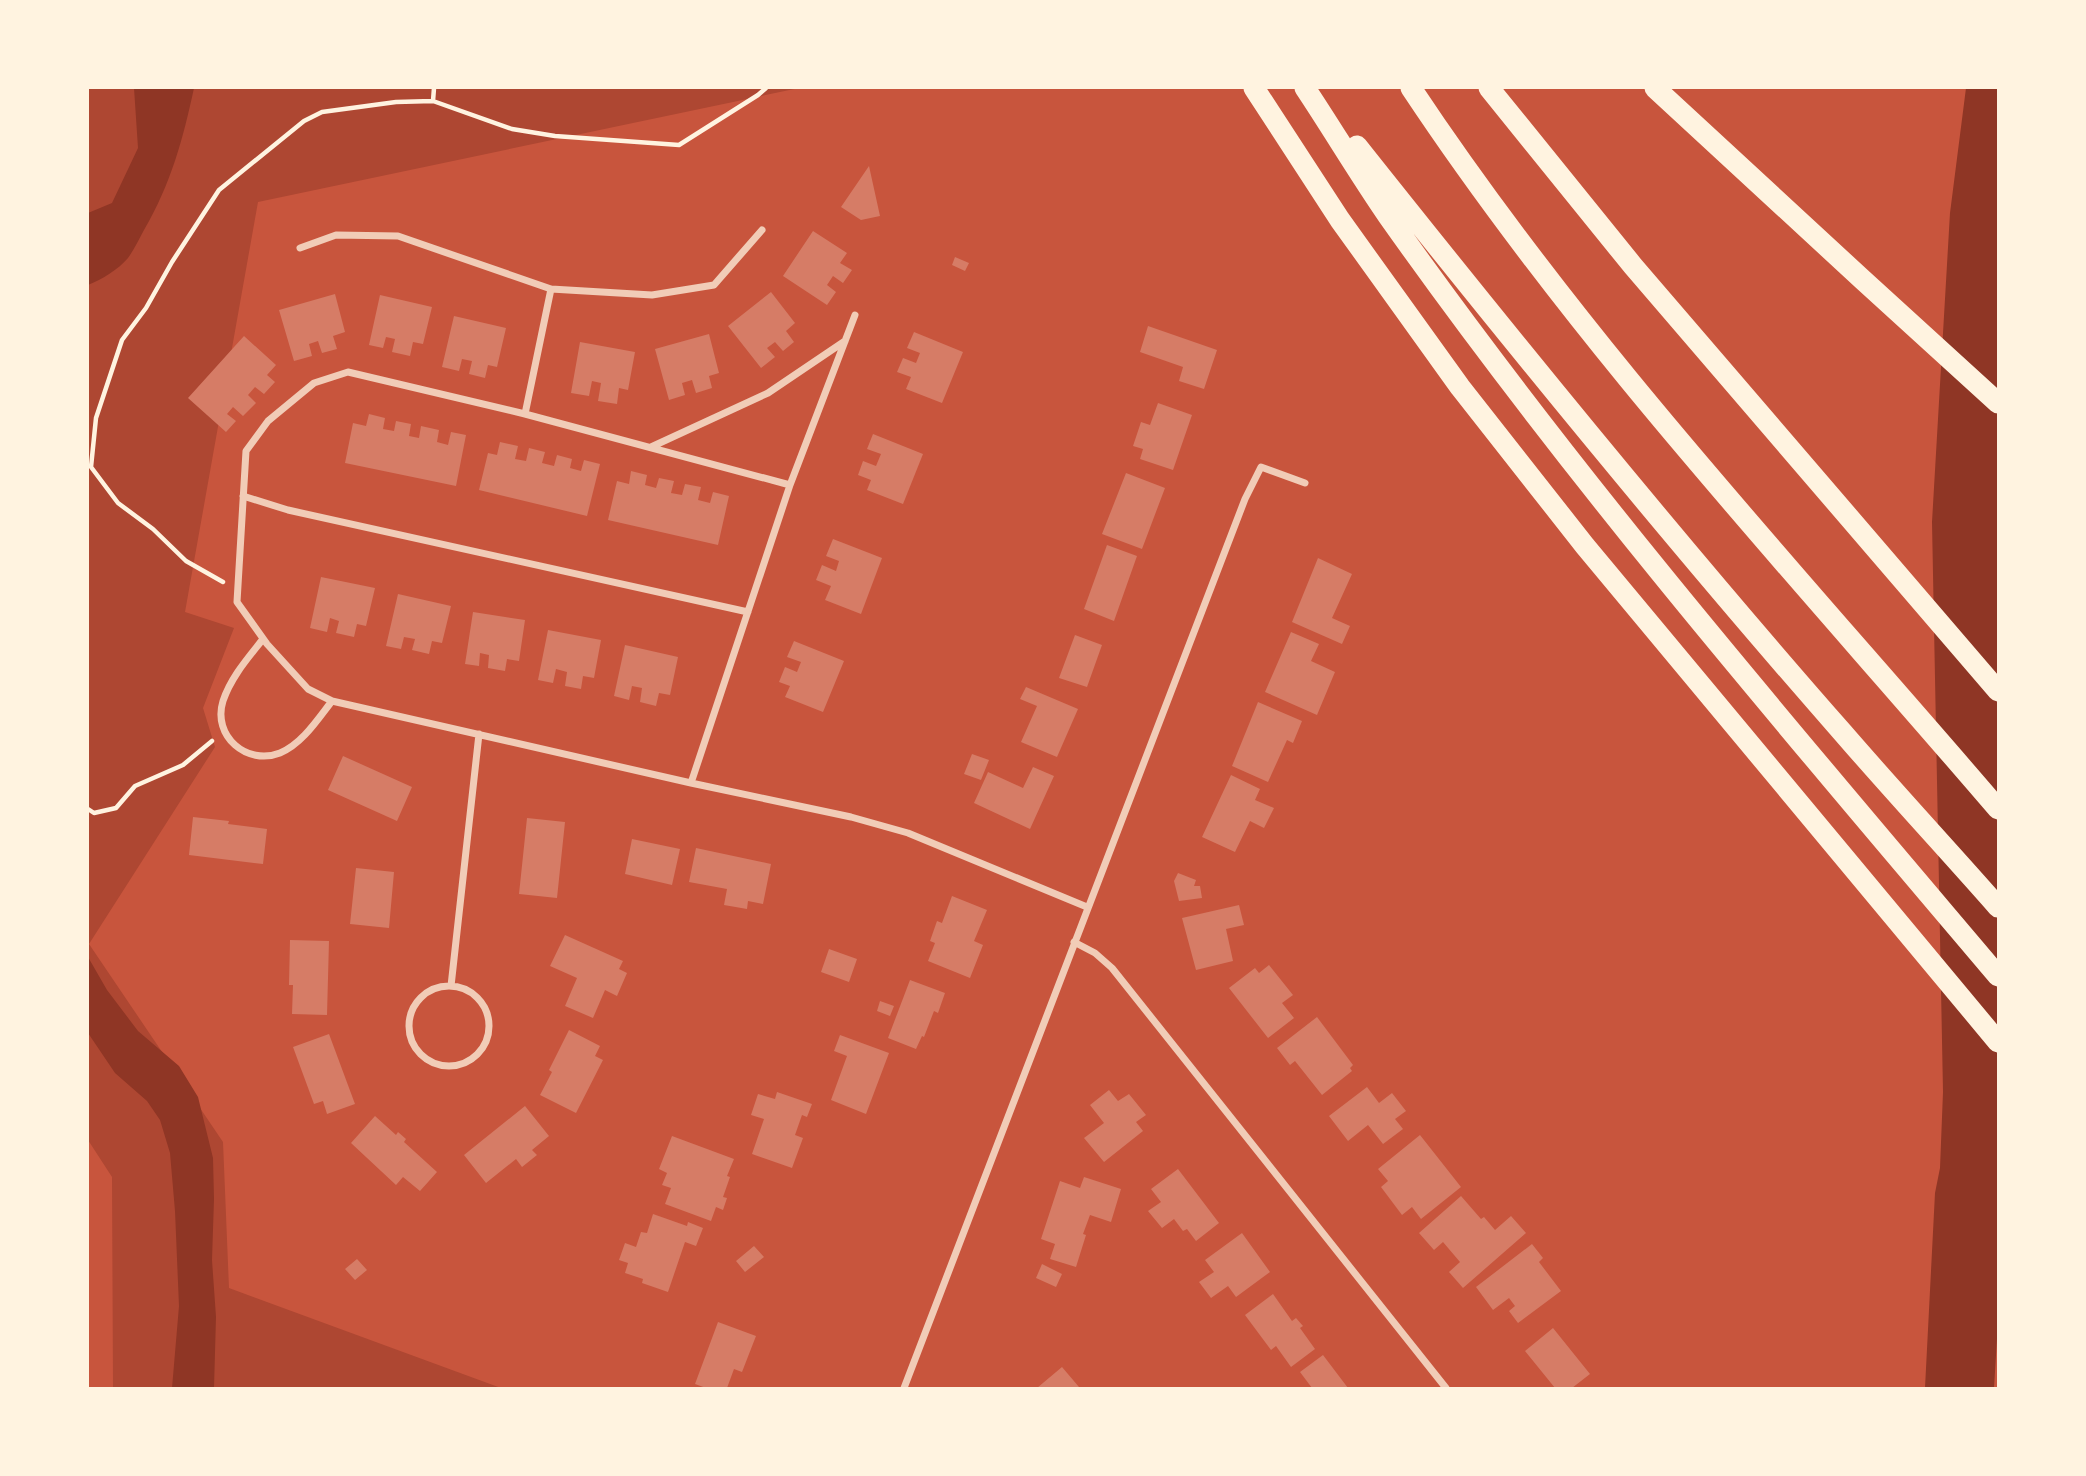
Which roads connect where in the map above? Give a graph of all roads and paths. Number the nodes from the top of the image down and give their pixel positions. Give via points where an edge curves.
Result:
1 (434, 88) edge
2 (766, 88) edge
3 (1254, 88) edge
4 (1305, 88) edge
5 (1311, 88) edge
6 (1411, 88) edge
7 (1489, 88) edge
8 (1655, 88) edge
9 (433, 101) junction
10 (762, 230) dead end
11 (300, 248) dead end
12 (551, 289) junction
13 (855, 315) dead end
14 (845, 341) junction
15 (1998, 403) edge
16 (524, 414) junction
17 (94, 434) junction
18 (88, 446) edge
19 (650, 447) junction
20 (1305, 482) dead end
21 (790, 485) junction
22 (243, 496) junction
23 (237, 602) junction
24 (748, 612) junction
25 (263, 639) junction
26 (1998, 691) edge
27 (332, 701) junction
28 (224, 730) junction
29 (479, 734) junction
30 (691, 783) junction
31 (88, 809) edge
32 (1998, 809) edge
33 (1087, 907) junction
34 (1998, 907) edge
35 (1074, 942) junction
36 (1998, 976) edge
37 (452, 986) junction
38 (1998, 1042) edge
39 (904, 1388) edge
40 (1446, 1388) edge

1 - 9 path
2 - 9 path via 679,145 512,129
3 - 38 highway via 1460,387 1585,546
4 - 36 highway via 1387,215 1621,526
5 - 34 highway via 1681,543
6 - 32 highway via 1601,348
7 - 26 highway via 1633,266
8 - 15 highway
9 - 17 path via 322,113 304,121 219,190 122,340
10 - 12 street via 714,285 652,295
11 - 12 street via 336,235 398,236
12 - 16 street
13 - 14 street
14 - 19 street via 768,393
14 - 21 street
16 - 19 street
16 - 22 street via 348,372 314,383 268,421 246,451
17 - 18 path
17 - 23 path via 91,467 118,503 186,561 227,584
19 - 21 street
20 - 33 street via 1261,467
21 - 24 street
22 - 23 street
22 - 24 street via 288,510
23 - 25 street
24 - 30 street
25 - 27 street via 308,689
25 - 28 street via 237,672 222,703
27 - 28 street via 305,736 281,753 259,757 228,740
27 - 29 street
28 - 31 path via 183,765 135,786 117,808 94,813
29 - 30 street
29 - 37 street
30 - 33 street via 908,833
33 - 35 street
35 - 39 street
35 - 40 street via 1112,968
37 - 37 street via 439,987 418,1000 409,1023 415,1047 433,1063 447,1066 472,1058 482,1048 488,1028 476,997

